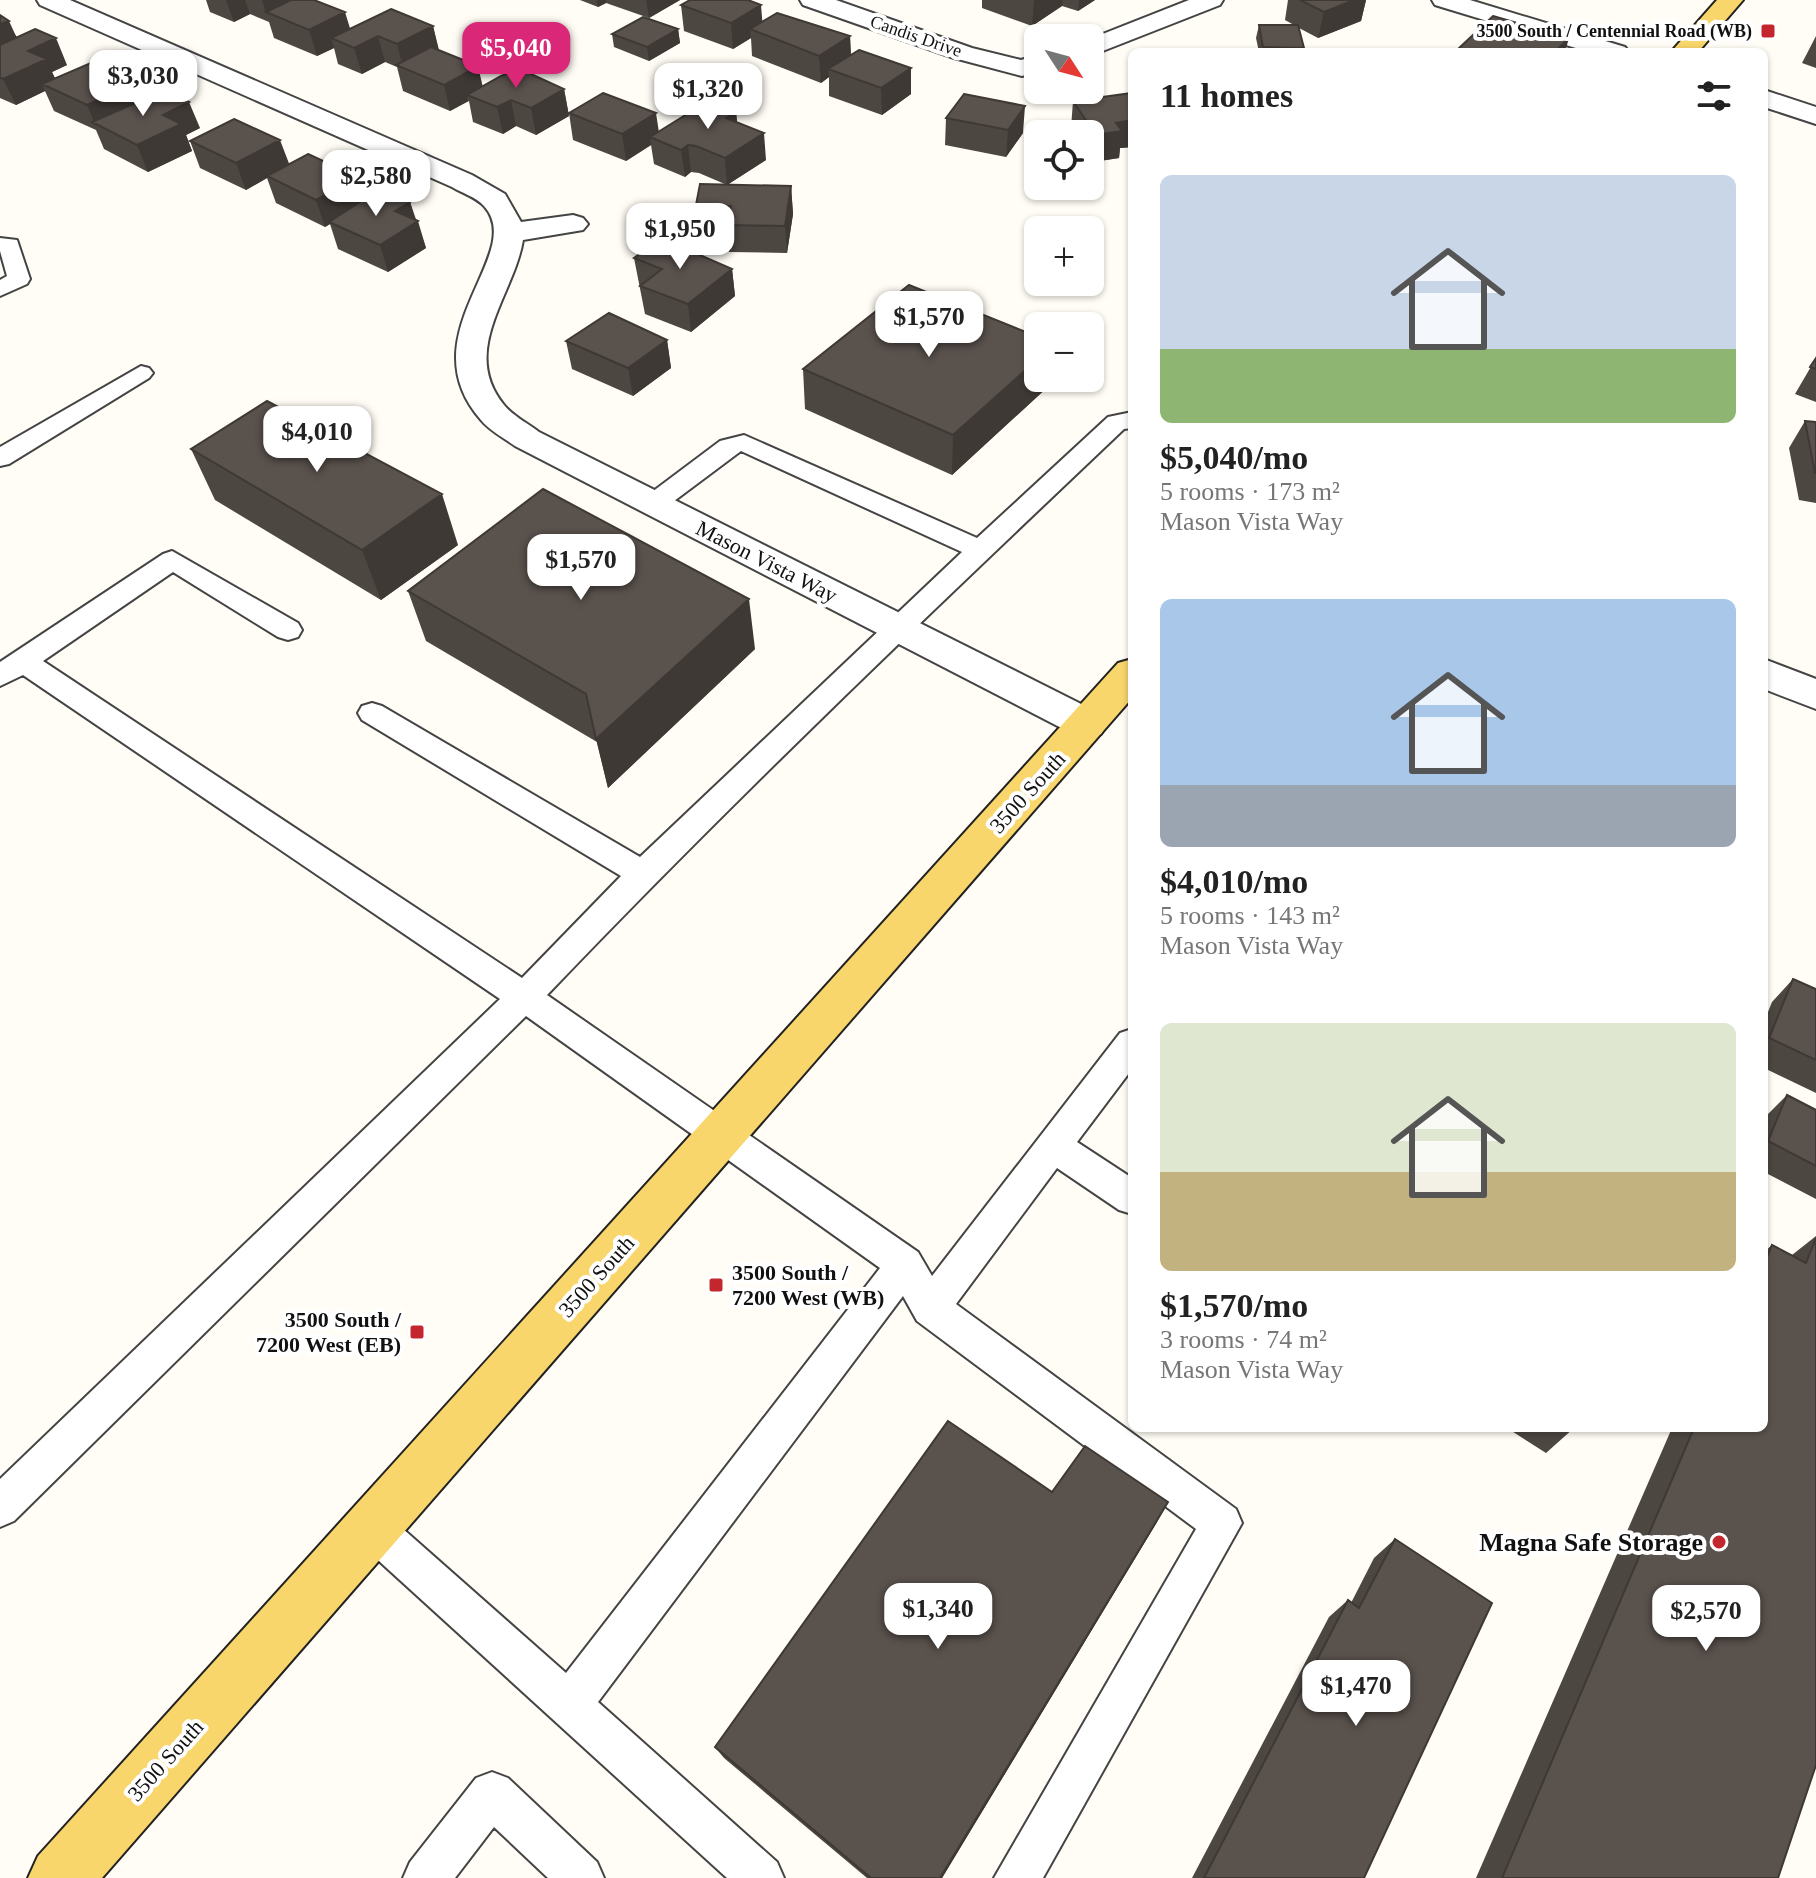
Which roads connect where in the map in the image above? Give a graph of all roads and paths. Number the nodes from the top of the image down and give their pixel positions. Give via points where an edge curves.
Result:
1 (49, 0) edge
2 (812, 0) edge
3 (1211, 0) edge
4 (1444, 0) edge
5 (1731, 0) edge
6 (1104, 42) edge
7 (1603, 48) edge
8 (1688, 48) edge
9 (1024, 65) edge
10 (1768, 99) edge
11 (1816, 116) edge
12 (573, 224) dead end
13 (509, 233) junction
14 (0, 244) edge
15 (0, 289) edge
16 (141, 373) dead end
17 (1128, 421) edge
18 (0, 458) edge
19 (653, 504) junction
20 (981, 550) junction
21 (899, 626) junction
22 (288, 630) dead end
23 (11, 668) edge
24 (1768, 675) edge
25 (1128, 678) edge
26 (1816, 695) edge
27 (372, 713) dead end
28 (1087, 724) junction
29 (643, 874) junction
30 (524, 997) junction
31 (1128, 1048) edge
32 (721, 1135) junction
33 (1053, 1146) junction
34 (1128, 1195) edge
35 (905, 1264) junction
36 (930, 1308) junction
37 (0, 1507) edge
38 (371, 1527) junction
39 (570, 1703) junction
40 (76, 1872) edge
41 (426, 1878) edge
42 (581, 1878) edge
43 (761, 1878) edge
44 (1017, 1878) edge

1 - 13 street via 462,181 497,201
2 - 9 street, Candis Drive via 963,53
3 - 6 street
4 - 7 street
5 - 8 main road
10 - 11 street
12 - 13 street
13 - 19 street, Mason Vista Way via 472,337 473,375 491,410 527,439
14 - 15 lane via 9,245 19,279
16 - 18 lane
17 - 20 lane via 1117,422
19 - 20 lane via 729,446 744,443
19 - 21 street, Mason Vista Way
20 - 21 lane
21 - 28 street, Mason Vista Way
21 - 29 lane
22 - 23 lane via 172,560
23 - 30 lane
24 - 26 street
25 - 28 main road, 3500 South
27 - 29 lane
28 - 32 main road, 3500 South
29 - 30 lane
30 - 32 lane
30 - 37 lane
31 - 33 lane
32 - 35 lane
32 - 38 main road, 3500 South
33 - 34 lane
33 - 36 lane
35 - 36 lane
35 - 39 lane
36 - 44 lane via 1222,1523
38 - 39 lane
38 - 40 main road, 3500 South
39 - 43 lane
41 - 42 lane via 492,1794

